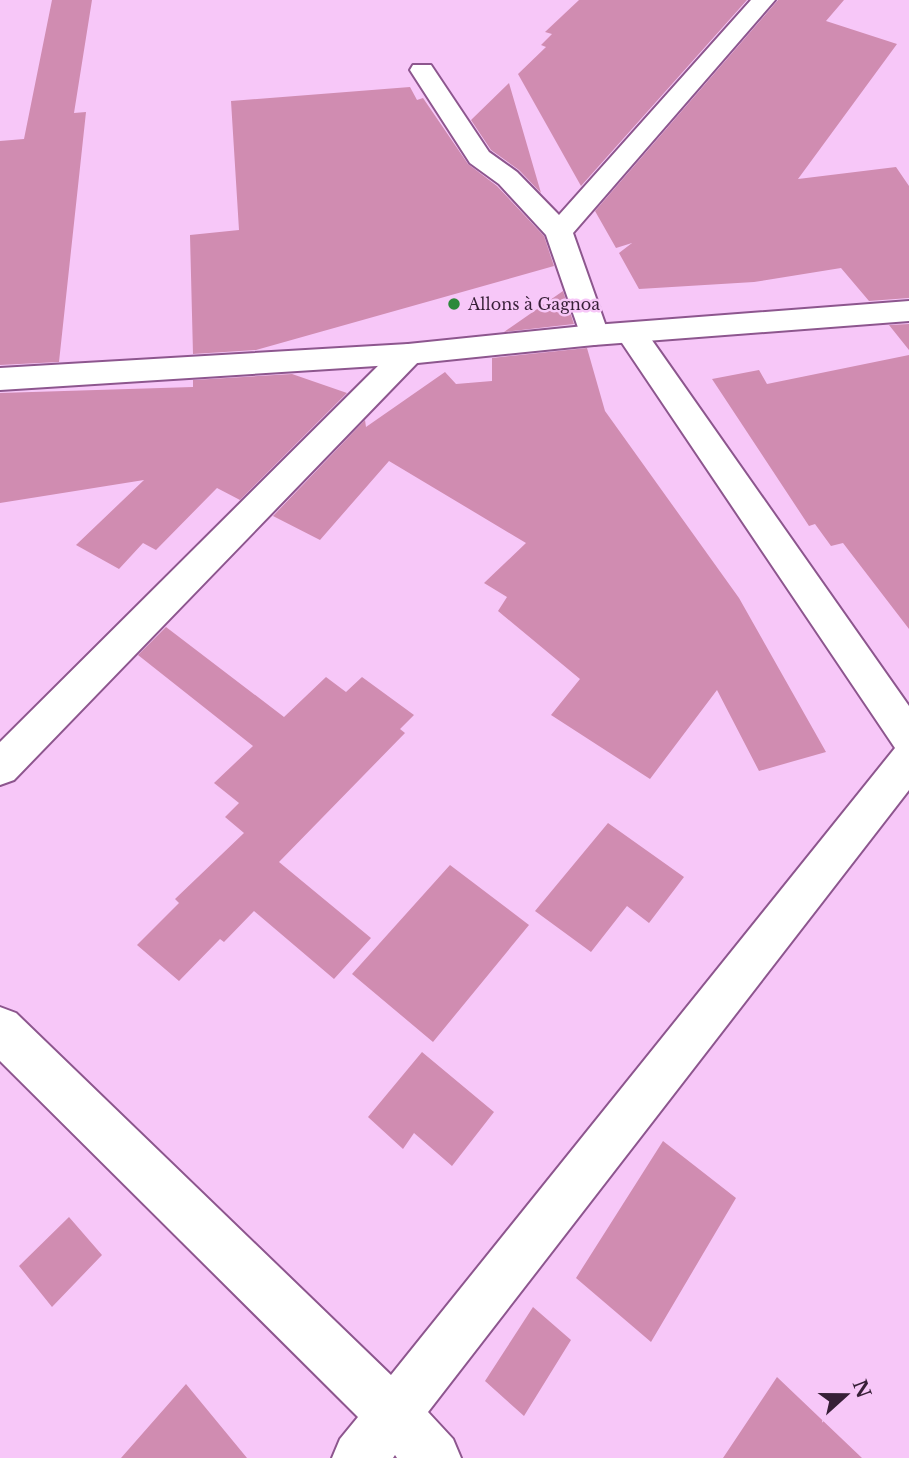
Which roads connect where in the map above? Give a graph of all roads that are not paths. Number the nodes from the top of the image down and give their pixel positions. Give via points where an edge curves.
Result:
1 (763, 0) edge
2 (422, 70) dead end
3 (559, 232) junction
4 (909, 311) edge
5 (631, 332) junction
6 (594, 335) junction
7 (408, 354) junction
8 (0, 379) edge
9 (909, 737) edge
10 (909, 760) edge
11 (0, 768) edge
12 (0, 1030) edge
13 (393, 1414) junction
14 (359, 1458) edge
15 (434, 1458) edge

1 - 3 street
2 - 3 street via 479,157 508,178
3 - 6 street
4 - 5 street
5 - 6 street
5 - 9 street
6 - 7 street
7 - 8 street
7 - 11 street
10 - 13 street
12 - 13 street
13 - 14 street
13 - 15 street

